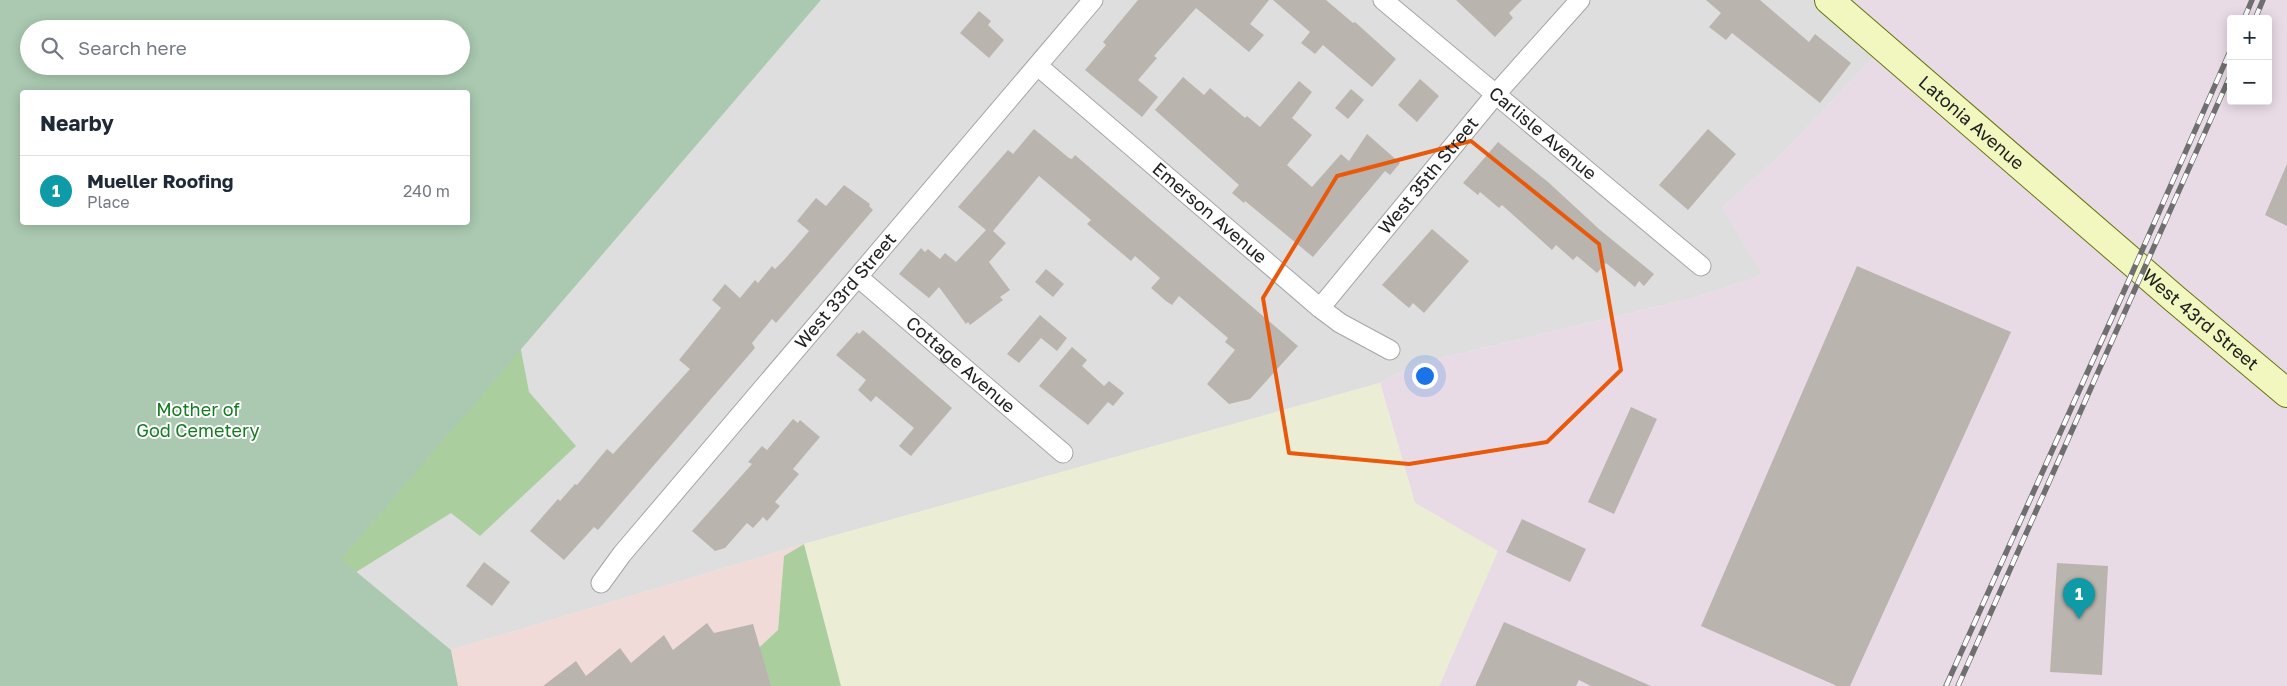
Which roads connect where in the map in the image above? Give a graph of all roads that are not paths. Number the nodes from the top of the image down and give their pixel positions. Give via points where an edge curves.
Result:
1 (1093, 0) edge
2 (1383, 0) edge
3 (1580, 0) edge
4 (1829, 0) edge
5 (1038, 66) junction
6 (1495, 96) junction
7 (2113, 246) joint
8 (1701, 266) dead end
9 (858, 277) junction
10 (1320, 308) junction
11 (1390, 350) dead end
12 (2287, 393) edge
13 (1063, 452) dead end
14 (601, 583) dead end

1 - 5 street, West 33rd Street
2 - 6 street, Carlisle Avenue
3 - 6 street, West 35th Street
4 - 7 street, Latonia Avenue
5 - 9 street, West 33rd Street
5 - 10 street, Emerson Avenue
6 - 8 street, Carlisle Avenue
6 - 10 street, West 35th Street
7 - 12 street, West 43rd Street
9 - 13 street, Cottage Avenue
9 - 14 street, West 33rd Street via 622,554
10 - 11 street, Emerson Avenue via 1340,323

